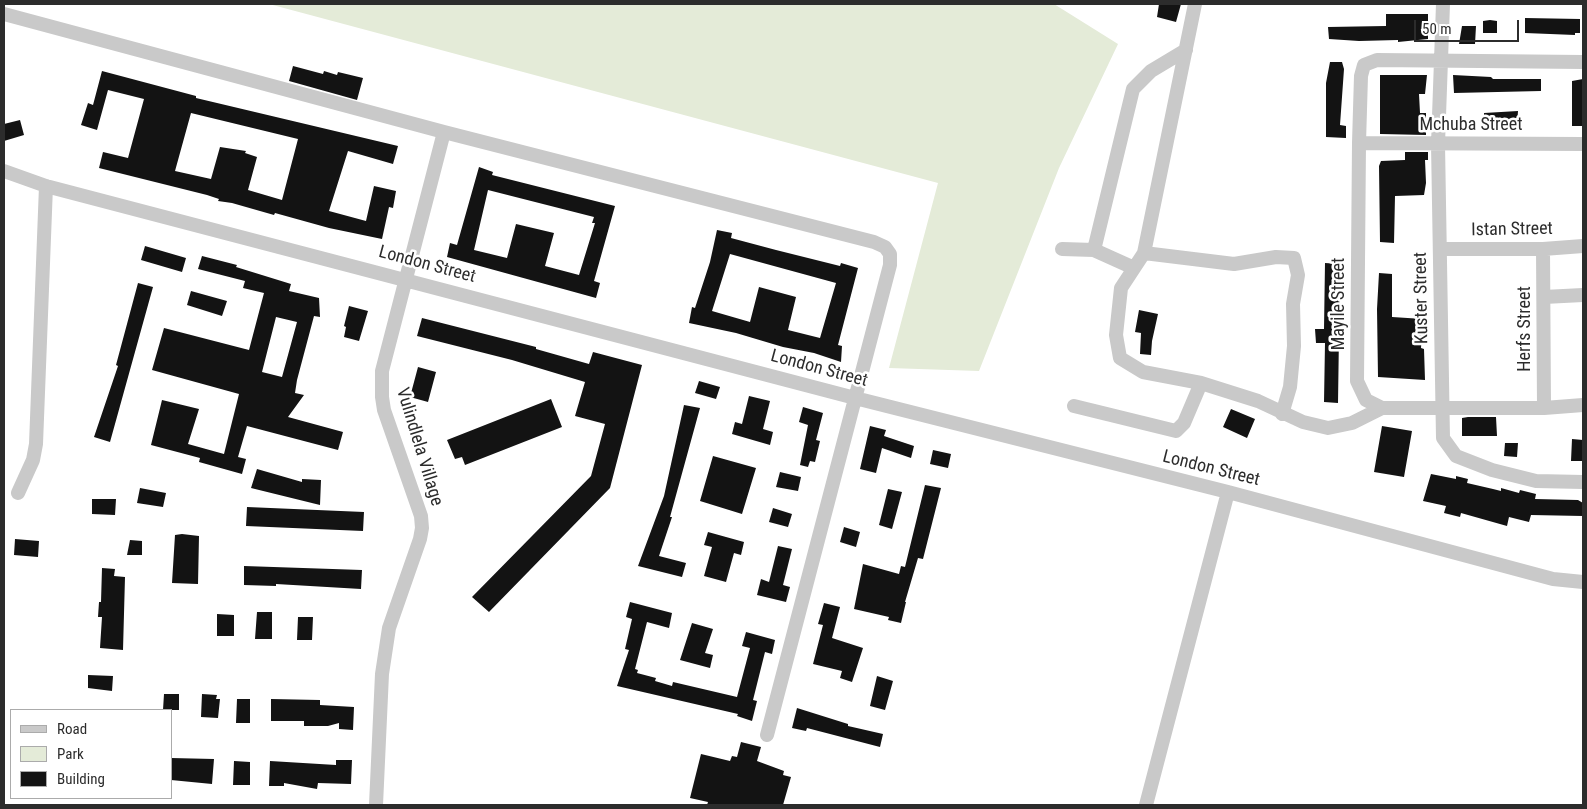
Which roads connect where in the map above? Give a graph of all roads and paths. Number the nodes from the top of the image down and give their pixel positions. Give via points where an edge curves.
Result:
1 (1195, 4) edge
2 (1443, 4) edge
3 (4, 14) edge
4 (1186, 50) junction
5 (1441, 61) junction
6 (1583, 62) edge
7 (444, 132) junction
8 (1359, 144) junction
9 (1438, 144) junction
10 (1583, 144) edge
11 (4, 171) edge
12 (46, 186) junction
13 (1583, 246) edge
14 (1062, 249) dead end
15 (1440, 249) junction
16 (1094, 250) junction
17 (1543, 250) junction
18 (1144, 253) junction
19 (1134, 268) junction
20 (405, 279) junction
21 (1583, 295) edge
22 (1544, 297) junction
23 (1201, 383) junction
24 (855, 398) junction
25 (1583, 405) edge
26 (1074, 406) dead end
27 (1382, 408) junction
28 (1443, 408) junction
29 (1544, 408) junction
30 (1282, 414) junction
31 (1583, 482) edge
32 (1228, 492) junction
33 (18, 493) dead end
34 (1583, 582) edge
35 (767, 735) dead end
36 (376, 805) edge
37 (1146, 805) edge

1 - 4 street
2 - 5 street, Kuster Street
3 - 7 street
4 - 16 street via 1151,70 1133,89
4 - 18 street
5 - 6 street
5 - 8 street, Mayile Street via 1377,60 1364,65
5 - 9 street, Kuster Street
7 - 20 street, Vulindlela Village
7 - 24 street via 885,247 890,254 890,266
8 - 9 street, Mchuba Street
8 - 27 street, Mayile Street via 1357,381 1366,400
9 - 10 street, Mchuba Street
9 - 15 street, Kuster Street
11 - 12 street, London Street
12 - 20 street, London Street
12 - 33 street via 36,444 33,460
13 - 17 street, Istan Street
14 - 16 street
15 - 17 street, Istan Street
15 - 28 street, Kuster Street
16 - 19 street
17 - 22 street, Herfs Street
18 - 19 street
18 - 30 street via 1234,264 1276,256 1294,258 1298,274 1293,304 1294,346 1290,387
19 - 23 street via 1121,288 1116,335 1120,358 1143,372
20 - 24 street, London Street
20 - 36 street, Vulindlela Village via 382,371 382,397 421,516 422,528 389,628 382,674
21 - 22 street
22 - 29 street, Herfs Street
23 - 26 street via 1184,423 1176,431
23 - 30 street via 1258,401
24 - 32 street, London Street
24 - 35 street
25 - 29 street
27 - 28 street
27 - 30 street via 1352,423 1328,428
28 - 29 street
28 - 31 street, Kuster Street via 1443,438 1456,456 1464,461 1536,481
32 - 34 street, London Street via 1552,579
32 - 37 street

